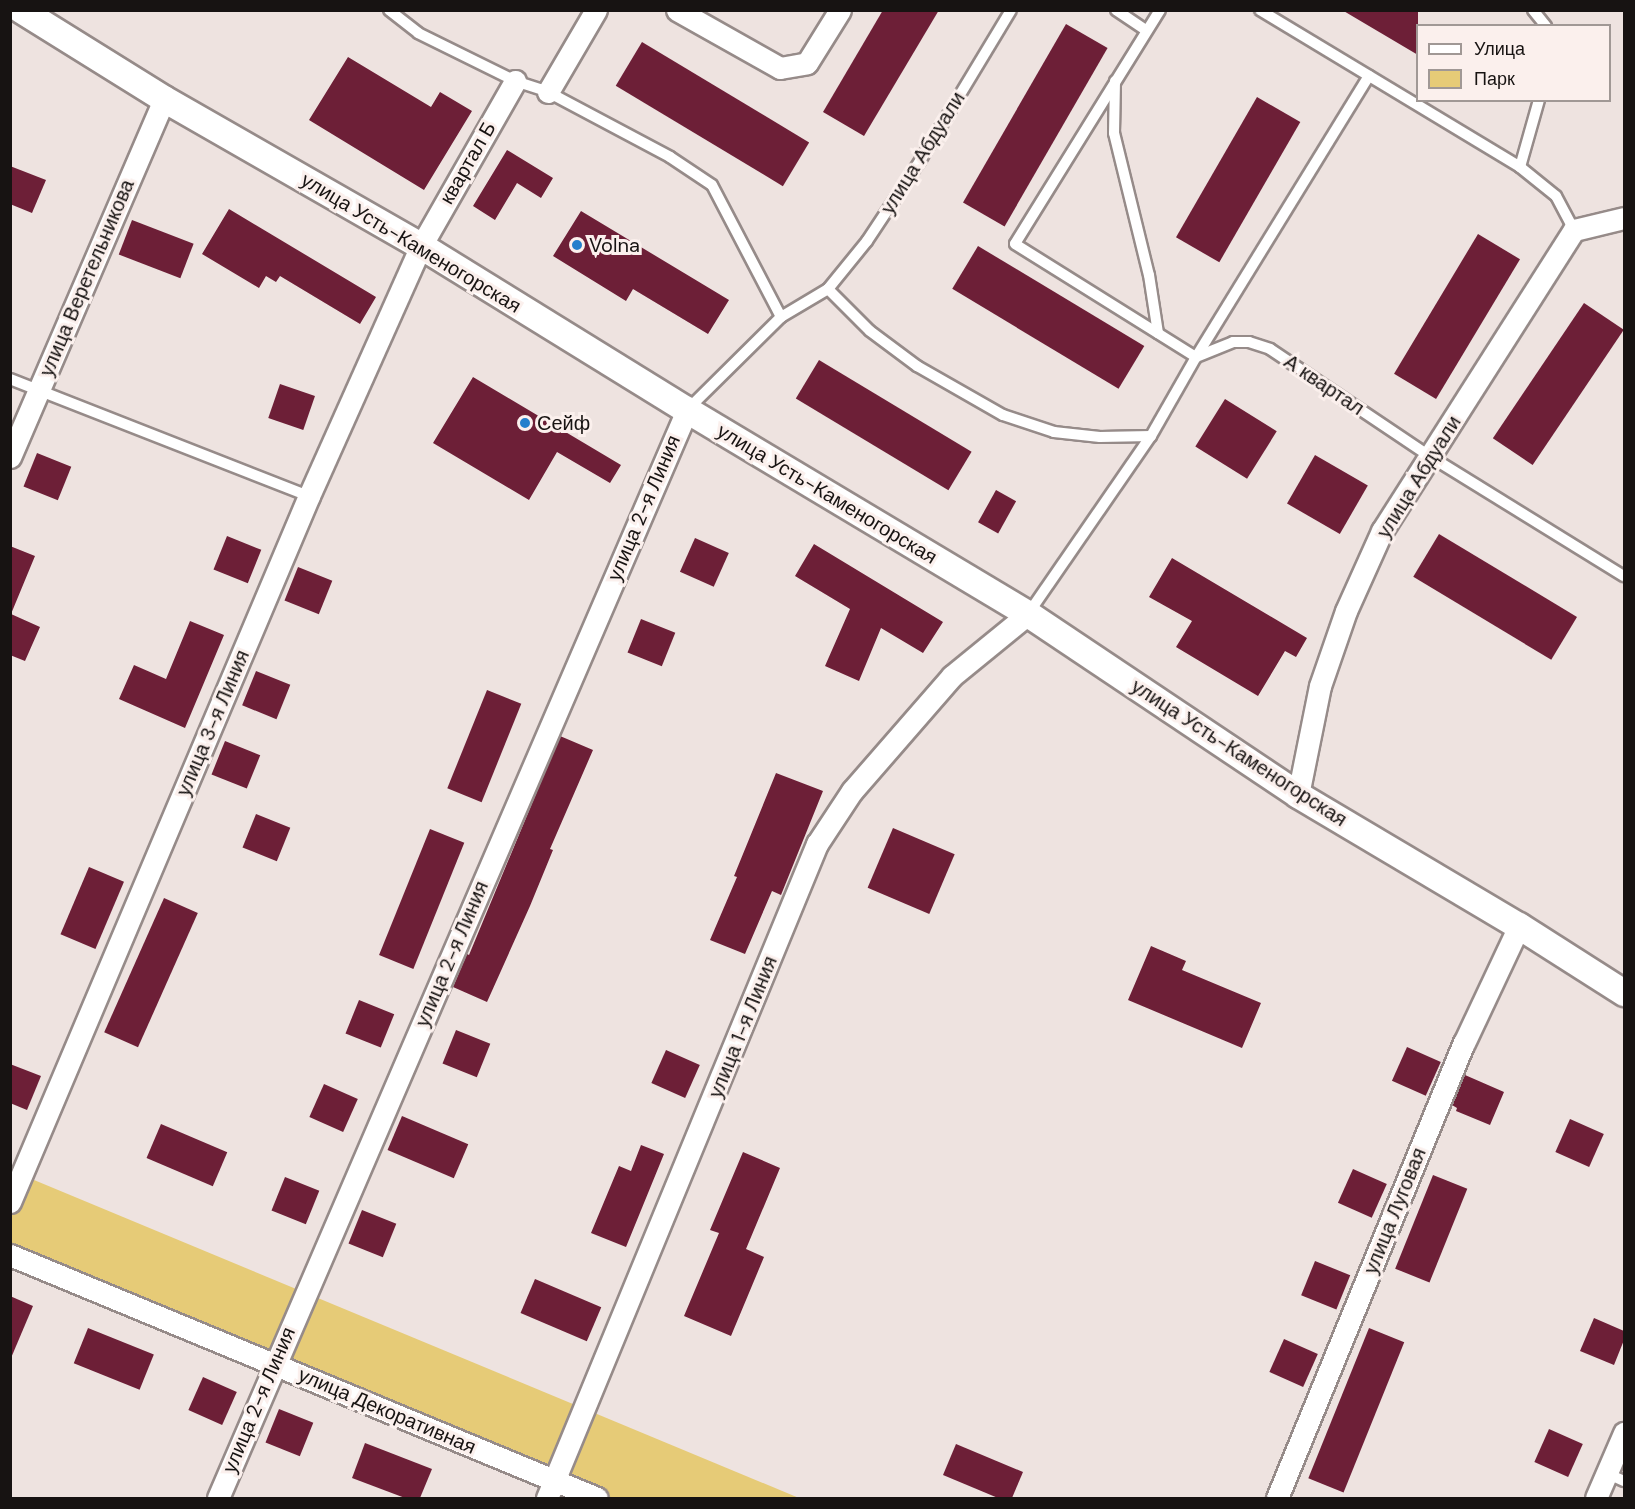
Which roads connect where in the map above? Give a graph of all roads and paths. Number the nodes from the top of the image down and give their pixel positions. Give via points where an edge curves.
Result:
1 (21, 10) edge
2 (389, 10) edge
3 (596, 10) edge
4 (677, 10) edge
5 (840, 10) edge
6 (1011, 10) edge
7 (1116, 10) edge
8 (1160, 10) edge
9 (1260, 10) edge
10 (1533, 10) edge
11 (1544, 24) edge
12 (1146, 30) junction
13 (1369, 76) junction
14 (515, 81) junction
15 (1115, 81) junction
16 (548, 92) junction
17 (164, 99) junction
18 (1538, 102) edge
19 (1520, 167) junction
20 (1624, 218) edge
21 (1574, 230) junction
22 (421, 246) junction
23 (828, 289) junction
24 (781, 318) junction
25 (1158, 333) junction
26 (1196, 357) junction
27 (10, 379) edge
28 (39, 390) junction
29 (687, 410) junction
30 (1152, 436) junction
31 (10, 457) edge
32 (1431, 457) junction
33 (309, 496) junction
34 (1624, 576) edge
35 (1028, 614) junction
36 (1298, 795) junction
37 (1519, 926) junction
38 (1624, 993) edge
39 (10, 1202) edge
40 (10, 1255) edge
41 (274, 1365) junction
42 (1624, 1433) edge
43 (1616, 1477) edge
44 (550, 1490) edge
45 (218, 1498) edge
46 (597, 1498) edge
47 (1277, 1498) edge
48 (1596, 1498) edge

1 - 17 street, улица Усть-Каменогорская
2 - 14 lane via 418,33
3 - 16 street
4 - 5 street via 780,68 807,63
6 - 23 lane, улица Абдуали via 920,161 867,241
7 - 12 lane
8 - 12 lane
9 - 13 lane
10 - 11 lane
12 - 15 lane
13 - 19 lane
13 - 26 lane
14 - 16 lane
14 - 22 street, квартал Б
15 - 25 lane via 1114,133 1146,264
15 - 25 lane via 1015,244
16 - 24 lane via 670,157 712,185
17 - 22 street, улица Усть-Каменогорская
17 - 28 street, улица Веретельникова
18 - 19 lane
19 - 21 lane via 1556,196
20 - 21 street
21 - 32 street, улица Абдуали
22 - 29 street, улица Усть-Каменогорская
22 - 33 street, улица 3-я Линия
23 - 24 lane, улица Абдуали
23 - 30 lane via 870,331 917,366 1003,415 1054,432 1100,437
24 - 29 lane
25 - 26 lane
26 - 30 lane
26 - 32 lane, А квартал via 1233,342 1270,349
27 - 28 lane
28 - 31 street, улица Веретельникова
28 - 33 lane
29 - 35 street, улица Усть-Каменогорская
29 - 41 street, улица 2-я Линия
30 - 35 lane
32 - 34 lane, А квартал
32 - 36 street, улица Абдуали via 1382,531 1346,611 1320,686
33 - 39 street, улица 3-я Линия
35 - 36 street, улица Усть-Каменогорская
35 - 44 street, улица 1-я Линия via 952,676 852,791 817,844
36 - 37 street, улица Усть-Каменогорская
37 - 38 street, улица Усть-Каменогорская
37 - 47 street, улица Луговая via 1464,1043
40 - 41 street, улица Декоративная
41 - 44 street, улица Декоративная
41 - 45 street, улица 2-я Линия
42 - 43 street
43 - 48 street
44 - 46 street, улица Декоративная

